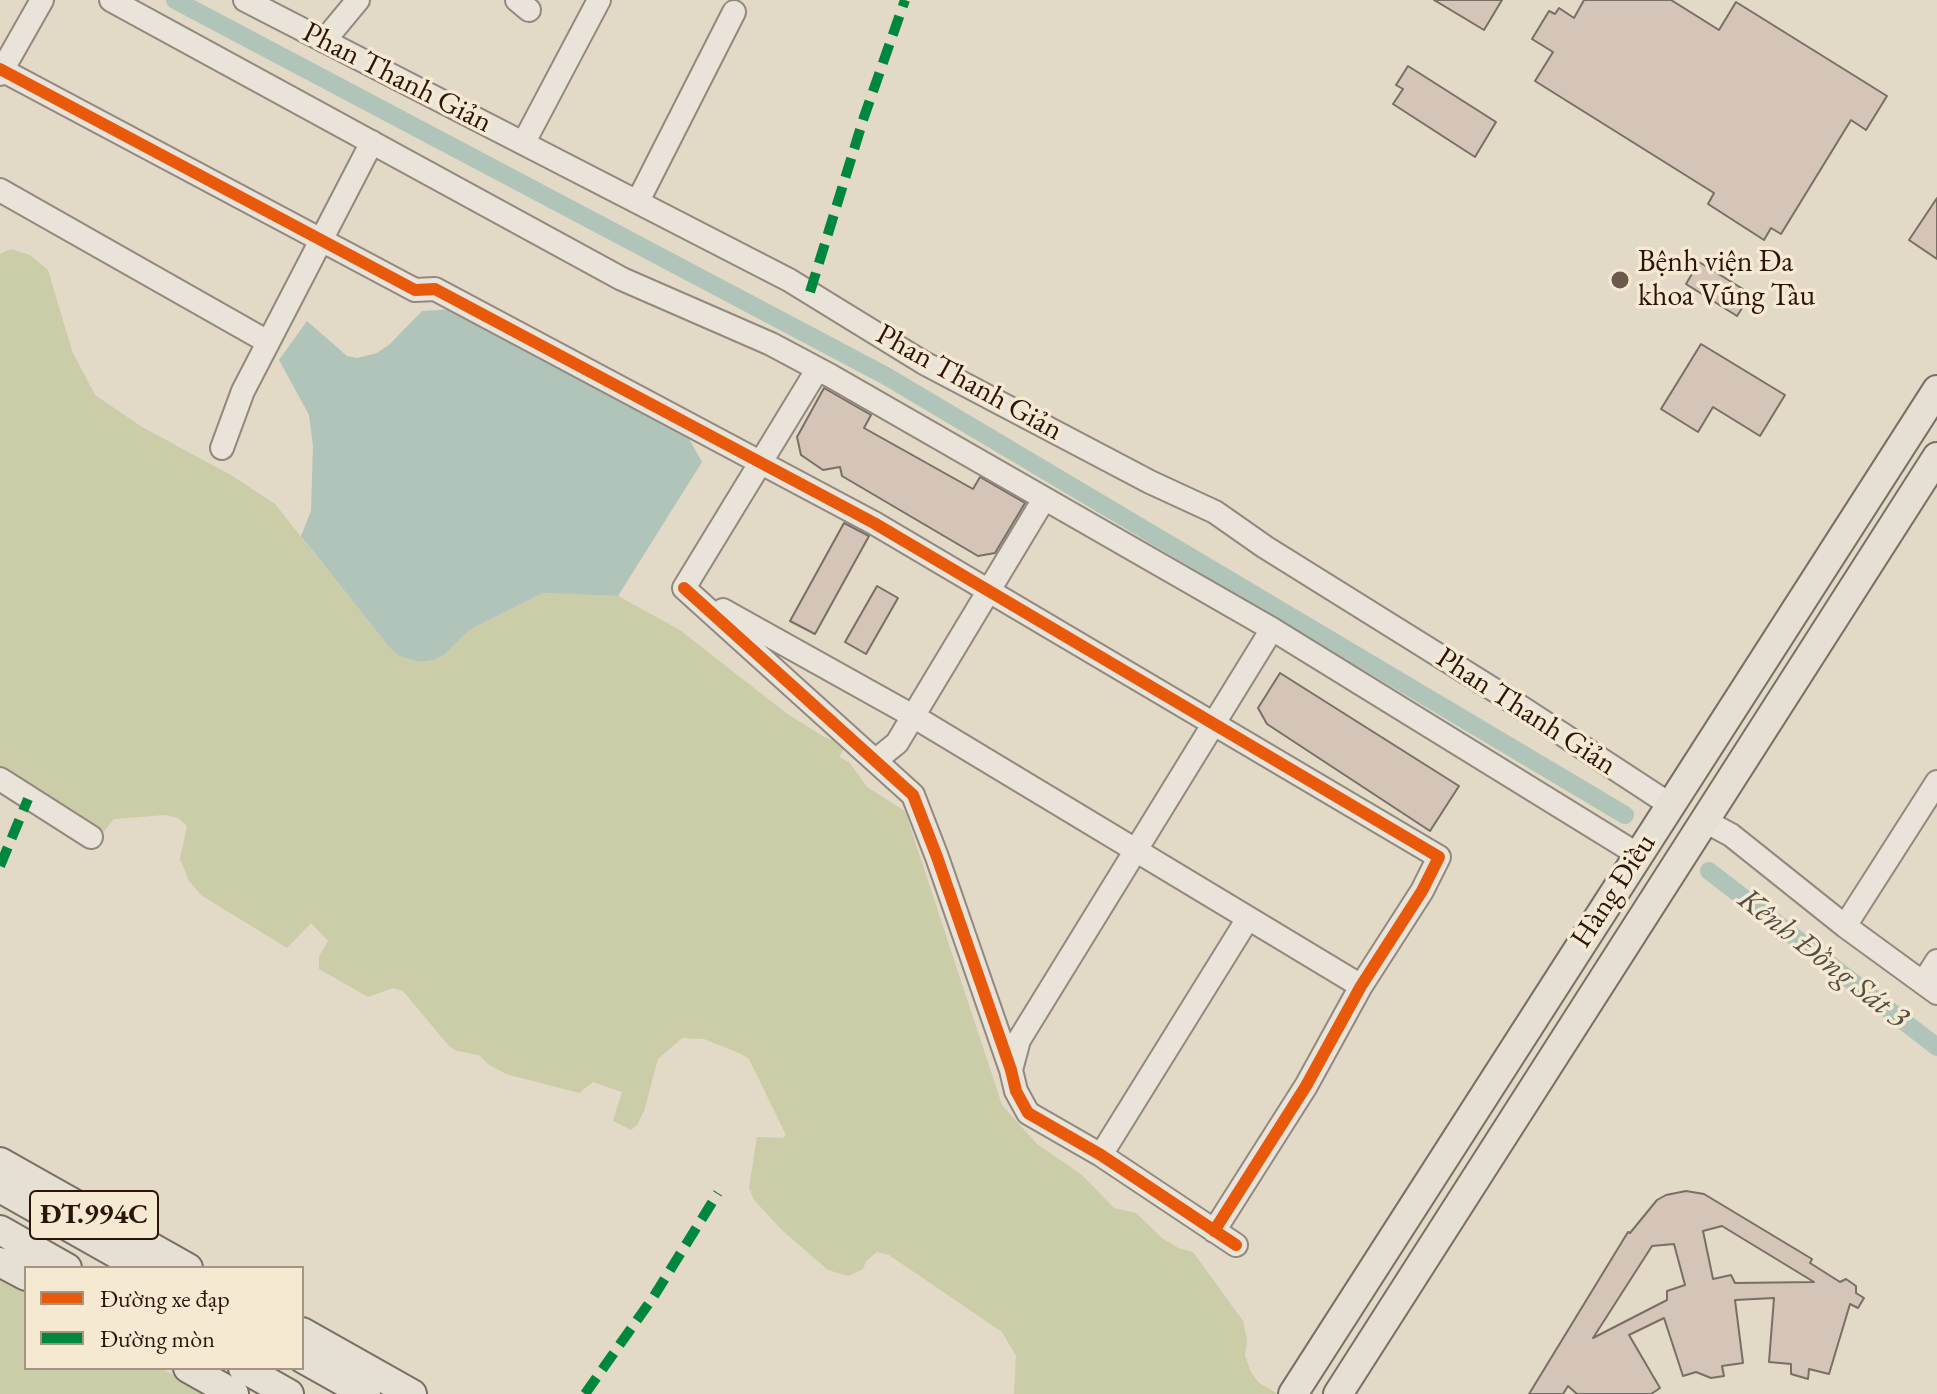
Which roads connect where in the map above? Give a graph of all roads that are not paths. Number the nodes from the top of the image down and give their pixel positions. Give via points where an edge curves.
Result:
1 (42, 0) edge
2 (111, 0) edge
3 (245, 0) edge
4 (358, 0) edge
5 (599, 0) edge
6 (734, 12) dead end
7 (324, 41) junction
8 (1, 71) edge
9 (372, 142) junction
10 (524, 142) junction
11 (0, 190) edge
12 (638, 201) junction
13 (322, 239) junction
14 (268, 342) junction
15 (817, 370) junction
16 (1937, 390) edge
17 (222, 448) dead end
18 (1937, 457) edge
19 (761, 463) junction
20 (1044, 499) junction
21 (1835, 547) junction
22 (1865, 566) junction
23 (684, 588) junction
24 (989, 589) junction
25 (1272, 629) junction
26 (913, 716) junction
27 (1214, 724) junction
28 (876, 760) junction
29 (0, 779) edge
30 (1937, 782) edge
31 (1669, 804) junction
32 (1705, 821) junction
33 (91, 837) dead end
34 (1136, 851) junction
35 (1637, 854) junction
36 (1247, 920) junction
37 (1845, 926) junction
38 (1937, 961) edge
39 (1361, 986) junction
40 (1930, 988) edge
41 (1011, 1070) junction
42 (1101, 1155) junction
43 (0, 1162) edge
44 (0, 1188) edge
45 (0, 1230) edge
46 (1214, 1231) junction
47 (1236, 1245) dead end
48 (0, 1262) edge
49 (63, 1266) edge
50 (138, 1266) edge
51 (184, 1266) edge
52 (24, 1275) edge
53 (304, 1333) edge
54 (1330, 1333) junction
55 (1363, 1353) junction
56 (304, 1359) edge
57 (192, 1370) edge
58 (247, 1370) edge
59 (234, 1394) edge
60 (289, 1394) edge
61 (366, 1394) edge
62 (412, 1394) edge
63 (1293, 1394) edge
64 (1338, 1394) edge

1 - 8 street
2 - 9 street
3 - 7 street, Phan Thanh Giản
4 - 7 street
5 - 10 street
6 - 12 street
7 - 10 street, Phan Thanh Giản
8 - 13 street
9 - 13 street
9 - 15 street via 622,279 771,344
10 - 12 street, Phan Thanh Giản
11 - 14 street
12 - 31 street, Phan Thanh Giản via 789,280 958,381 1215,512
13 - 14 street
13 - 19 street via 415,290 435,289
14 - 17 street
15 - 19 street
15 - 20 street
16 - 21 main road, Hàng Điều
18 - 22 main road, Hàng Điều
19 - 23 street
19 - 24 street
20 - 24 street
20 - 25 street
21 - 22 main road
21 - 31 main road, Hàng Điều
22 - 32 main road, Hàng Điều
23 - 26 street
23 - 28 street
24 - 26 street
24 - 27 street
25 - 27 street
25 - 35 street
26 - 28 street via 897,743
26 - 34 street
27 - 34 street
27 - 39 street via 1439,857
28 - 41 street via 913,795
29 - 33 street
30 - 37 street
31 - 35 main road, Hàng Điều
32 - 37 street via 1731,835
32 - 55 main road, Hàng Điều
34 - 36 street
34 - 41 street via 1019,1040
35 - 54 main road, Hàng Điều
36 - 39 street
36 - 42 street
37 - 40 street
38 - 40 street
39 - 46 street via 1306,1086
41 - 42 street via 1028,1113
42 - 46 street
43 - 51 main road, ĐT.994C
44 - 50 main road, ĐT.994C
45 - 49 main road, ĐT.994C
46 - 47 street
48 - 52 main road, ĐT.994C
53 - 62 main road
54 - 55 main road
54 - 63 main road, Hàng Điều
55 - 64 main road, Hàng Điều
56 - 61 main road
57 - 59 main road
58 - 60 main road

